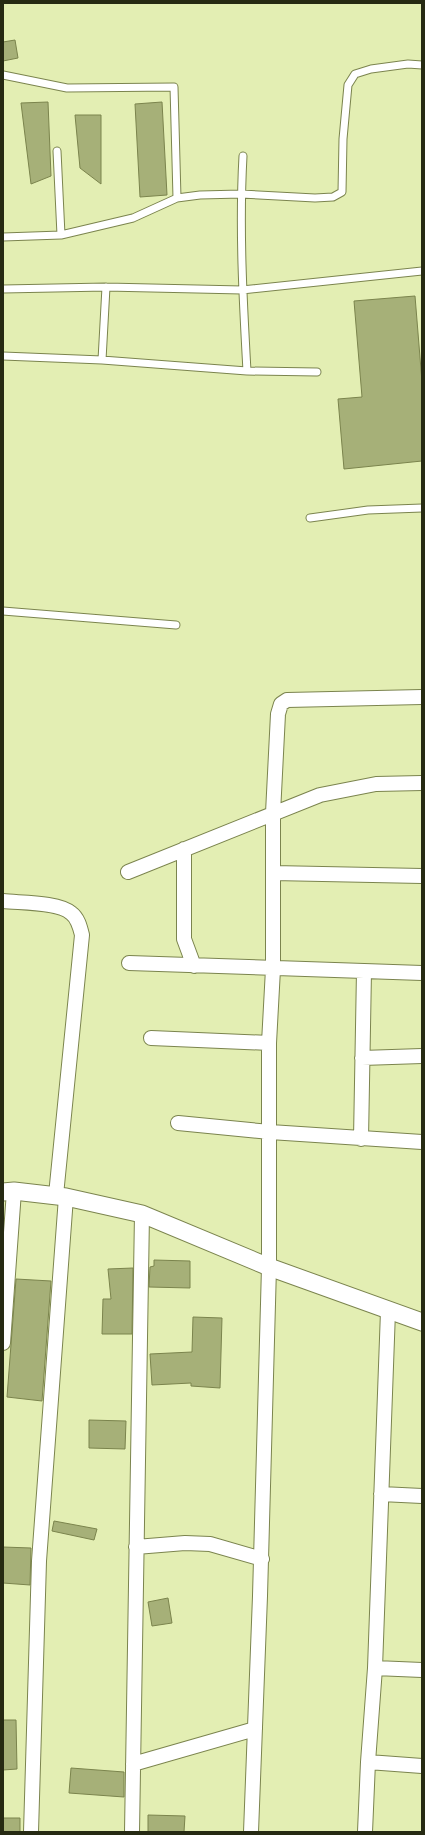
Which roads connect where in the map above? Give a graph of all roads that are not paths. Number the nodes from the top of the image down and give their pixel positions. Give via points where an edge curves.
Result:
1 (422, 64) edge
2 (3, 75) edge
3 (57, 151) dead end
4 (243, 156) dead end
5 (241, 194) junction
6 (178, 198) junction
7 (61, 235) junction
8 (3, 237) edge
9 (422, 272) edge
10 (106, 287) junction
11 (3, 289) edge
12 (242, 290) junction
13 (3, 356) edge
14 (102, 360) junction
15 (246, 371) junction
16 (317, 372) dead end
17 (422, 508) edge
18 (310, 518) dead end
19 (3, 611) edge
20 (176, 625) dead end
21 (422, 697) edge
22 (422, 784) edge
23 (273, 813) junction
24 (184, 849) junction
25 (128, 872) dead end
26 (273, 873) junction
27 (422, 876) edge
28 (3, 901) edge
29 (129, 963) dead end
30 (194, 966) junction
31 (273, 969) junction
32 (364, 971) junction
33 (422, 973) edge
34 (151, 1038) dead end
35 (269, 1043) junction
36 (422, 1056) edge
37 (362, 1058) junction
38 (178, 1122) dead end
39 (270, 1132) junction
40 (361, 1139) junction
41 (422, 1142) edge
42 (8, 1192) edge
43 (61, 1196) junction
44 (142, 1214) junction
45 (269, 1267) junction
46 (388, 1311) junction
47 (422, 1322) edge
48 (3, 1343) edge
49 (381, 1494) junction
50 (422, 1496) edge
51 (136, 1547) junction
52 (262, 1559) junction
53 (375, 1668) junction
54 (422, 1670) edge
55 (255, 1729) junction
56 (368, 1762) junction
57 (133, 1764) junction
58 (422, 1766) edge
59 (31, 1832) edge
60 (132, 1832) edge
61 (251, 1832) edge
62 (364, 1832) edge

1 - 5 lane via 371,69 355,74 348,85 342,192 333,197 315,198
2 - 6 lane via 67,88 174,87
3 - 7 lane
4 - 5 lane
5 - 6 lane
5 - 12 lane
6 - 7 lane via 133,218
7 - 8 lane
9 - 12 lane
10 - 11 lane
10 - 12 lane
10 - 14 lane
12 - 15 lane
13 - 14 lane
14 - 15 lane
15 - 16 lane
17 - 18 lane via 368,510
19 - 20 lane
21 - 23 street via 287,700 281,704 278,714
22 - 23 street via 376,784 334,792
23 - 24 street
23 - 26 street
24 - 25 street
24 - 30 street via 184,939
26 - 27 street
26 - 31 street
28 - 43 street via 61,907 72,913 82,935
29 - 30 street
30 - 31 street
31 - 32 street
31 - 35 street
32 - 33 street
32 - 37 street
34 - 35 street
35 - 39 street
36 - 37 street
37 - 40 street
38 - 39 street
39 - 40 street
39 - 45 street
40 - 41 street
42 - 43 street
42 - 48 street
43 - 44 street
43 - 59 street via 39,1561
44 - 45 street
44 - 51 street
45 - 46 street
45 - 52 street
46 - 47 street
46 - 49 street
49 - 50 street
49 - 53 street
51 - 52 street via 210,1544
51 - 57 street
52 - 55 street
53 - 54 street
53 - 56 street
55 - 57 street
55 - 61 street
56 - 58 street
56 - 62 street
57 - 60 street

